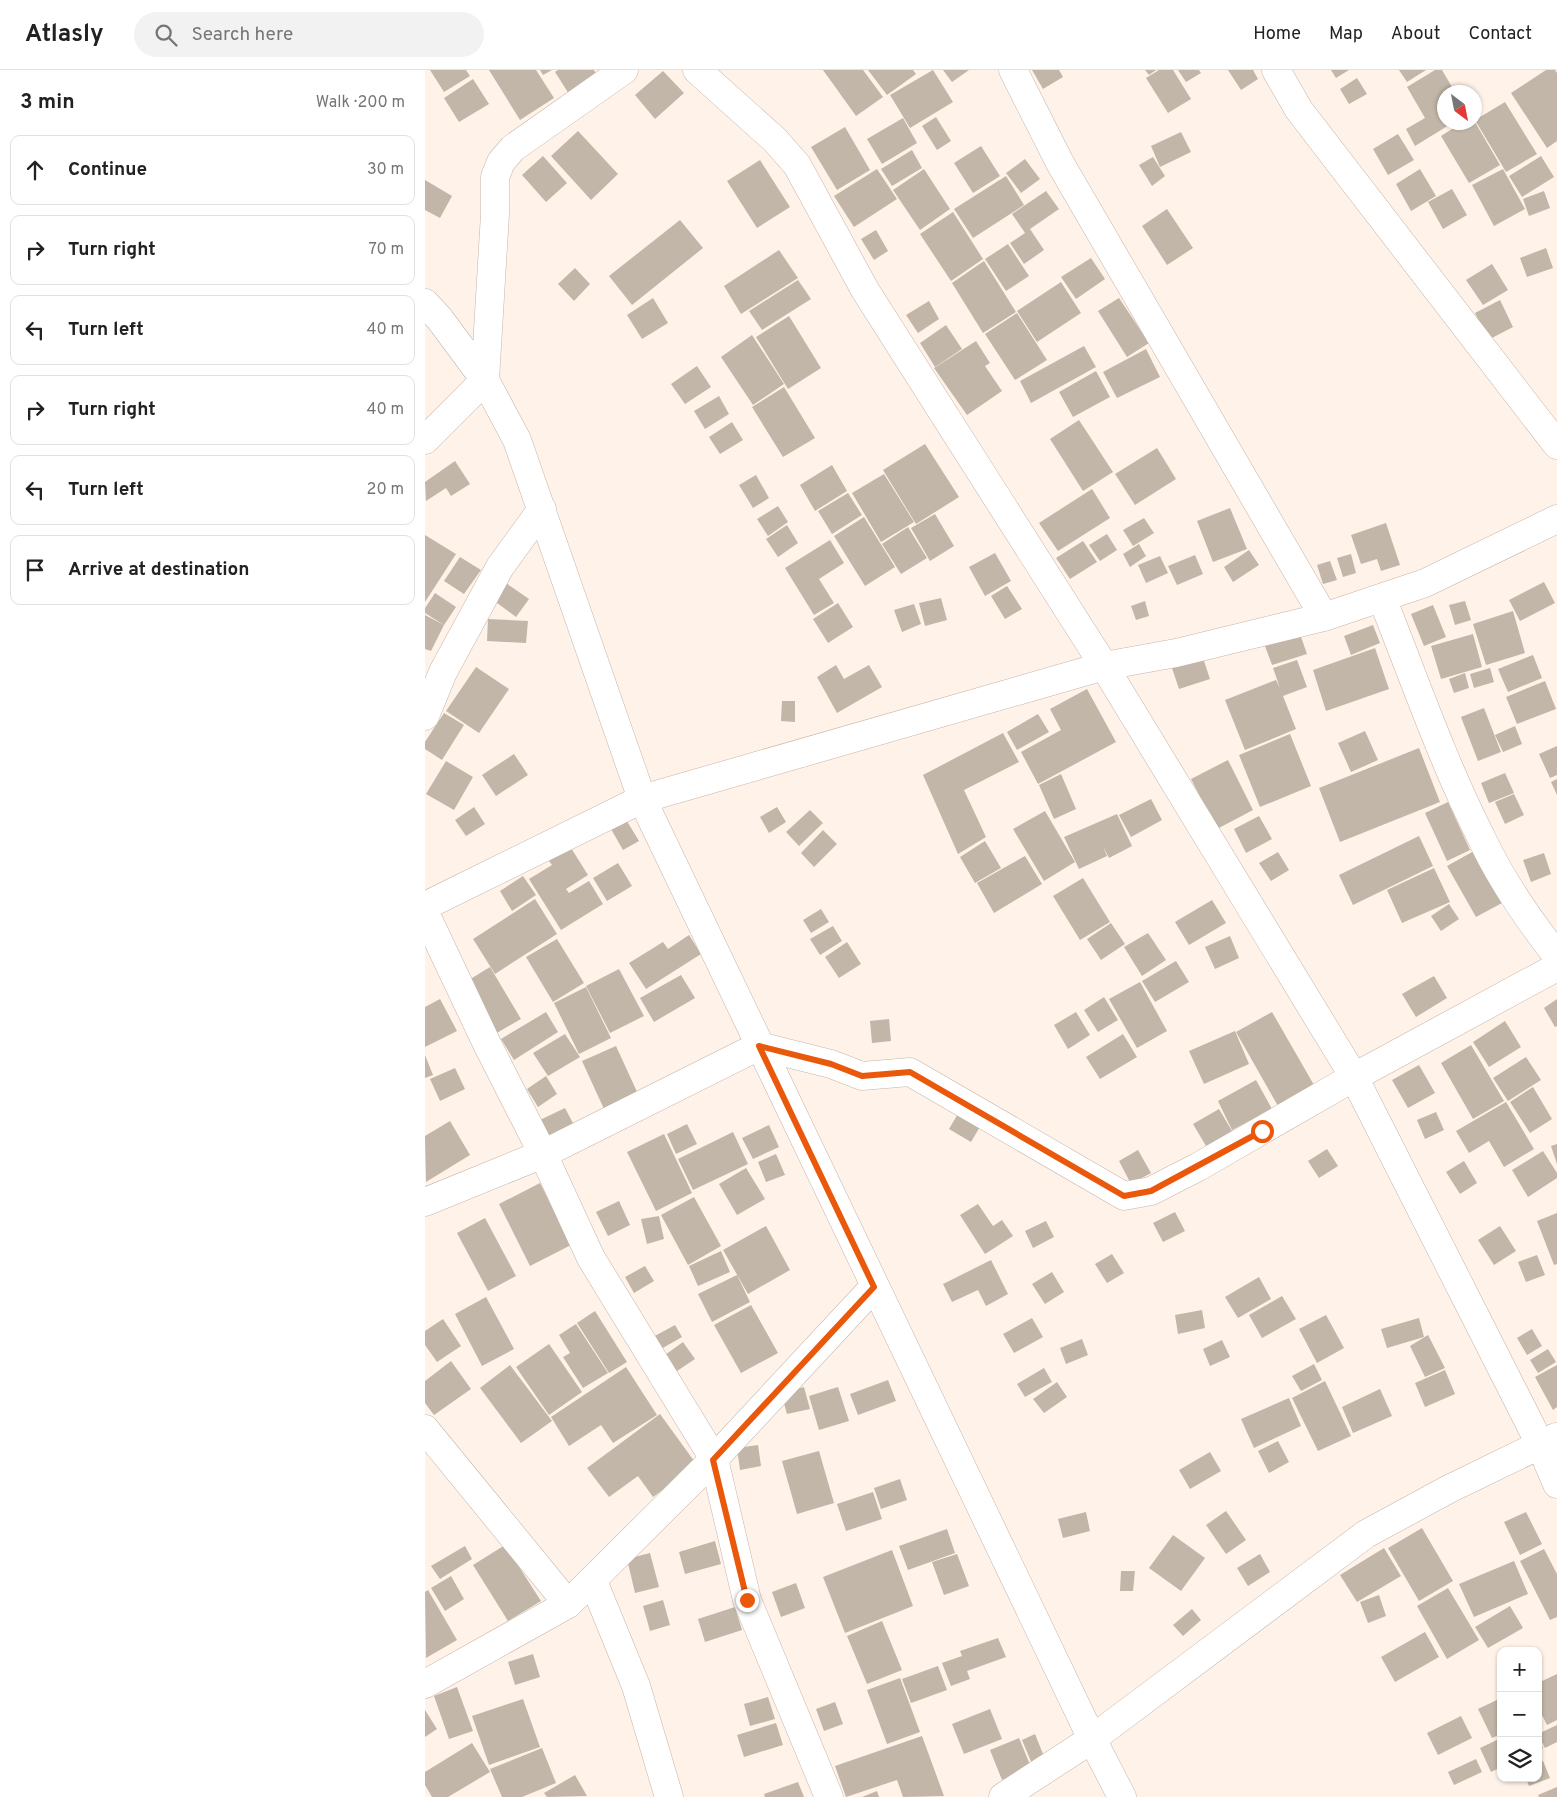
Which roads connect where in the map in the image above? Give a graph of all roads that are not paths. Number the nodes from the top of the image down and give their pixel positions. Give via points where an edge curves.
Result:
1 (624, 70) edge
2 (697, 70) edge
3 (1013, 70) edge
4 (1276, 70) edge
5 (425, 303) edge
6 (485, 380) junction
7 (425, 440) edge
8 (1557, 445) edge
9 (542, 509) junction
10 (1557, 519) edge
11 (1382, 598) junction
12 (1324, 617) junction
13 (1104, 666) junction
14 (425, 716) edge
15 (642, 799) junction
16 (425, 906) edge
17 (425, 914) edge
18 (1557, 956) edge
19 (1557, 967) edge
20 (759, 1046) junction
21 (1355, 1077) junction
22 (543, 1154) junction
23 (425, 1202) edge
24 (874, 1287) junction
25 (426, 1432) edge
26 (1548, 1440) edge
27 (713, 1460) junction
28 (1557, 1484) edge
29 (593, 1581) junction
30 (568, 1604) junction
31 (425, 1684) edge
32 (1091, 1739) junction
33 (669, 1797) edge
34 (829, 1797) edge
35 (1003, 1797) edge
36 (1123, 1797) edge

1 - 6 street via 513,148 501,162 495,177
2 - 13 street via 797,164 865,290
3 - 12 street via 1060,163
4 - 8 street via 1299,110
5 - 6 street
6 - 7 street
6 - 9 street via 517,440
9 - 14 street via 499,568 443,672
9 - 15 street
10 - 11 street via 1425,583
11 - 12 street
11 - 18 street via 1481,839 1525,915
12 - 13 street
13 - 15 street
13 - 21 street
15 - 16 street
15 - 20 street
17 - 22 street
19 - 21 street
20 - 21 street via 831,1064 862,1076 910,1072 1124,1196 1151,1191 1198,1167
20 - 22 street
20 - 24 street
21 - 26 street
22 - 23 street
22 - 27 street via 591,1258
24 - 27 street
24 - 32 street
25 - 30 street
26 - 28 street
26 - 32 street via 1367,1534
27 - 29 street
27 - 34 street via 747,1600
29 - 30 street
29 - 33 street via 635,1686
30 - 31 street
32 - 35 street
32 - 36 street

